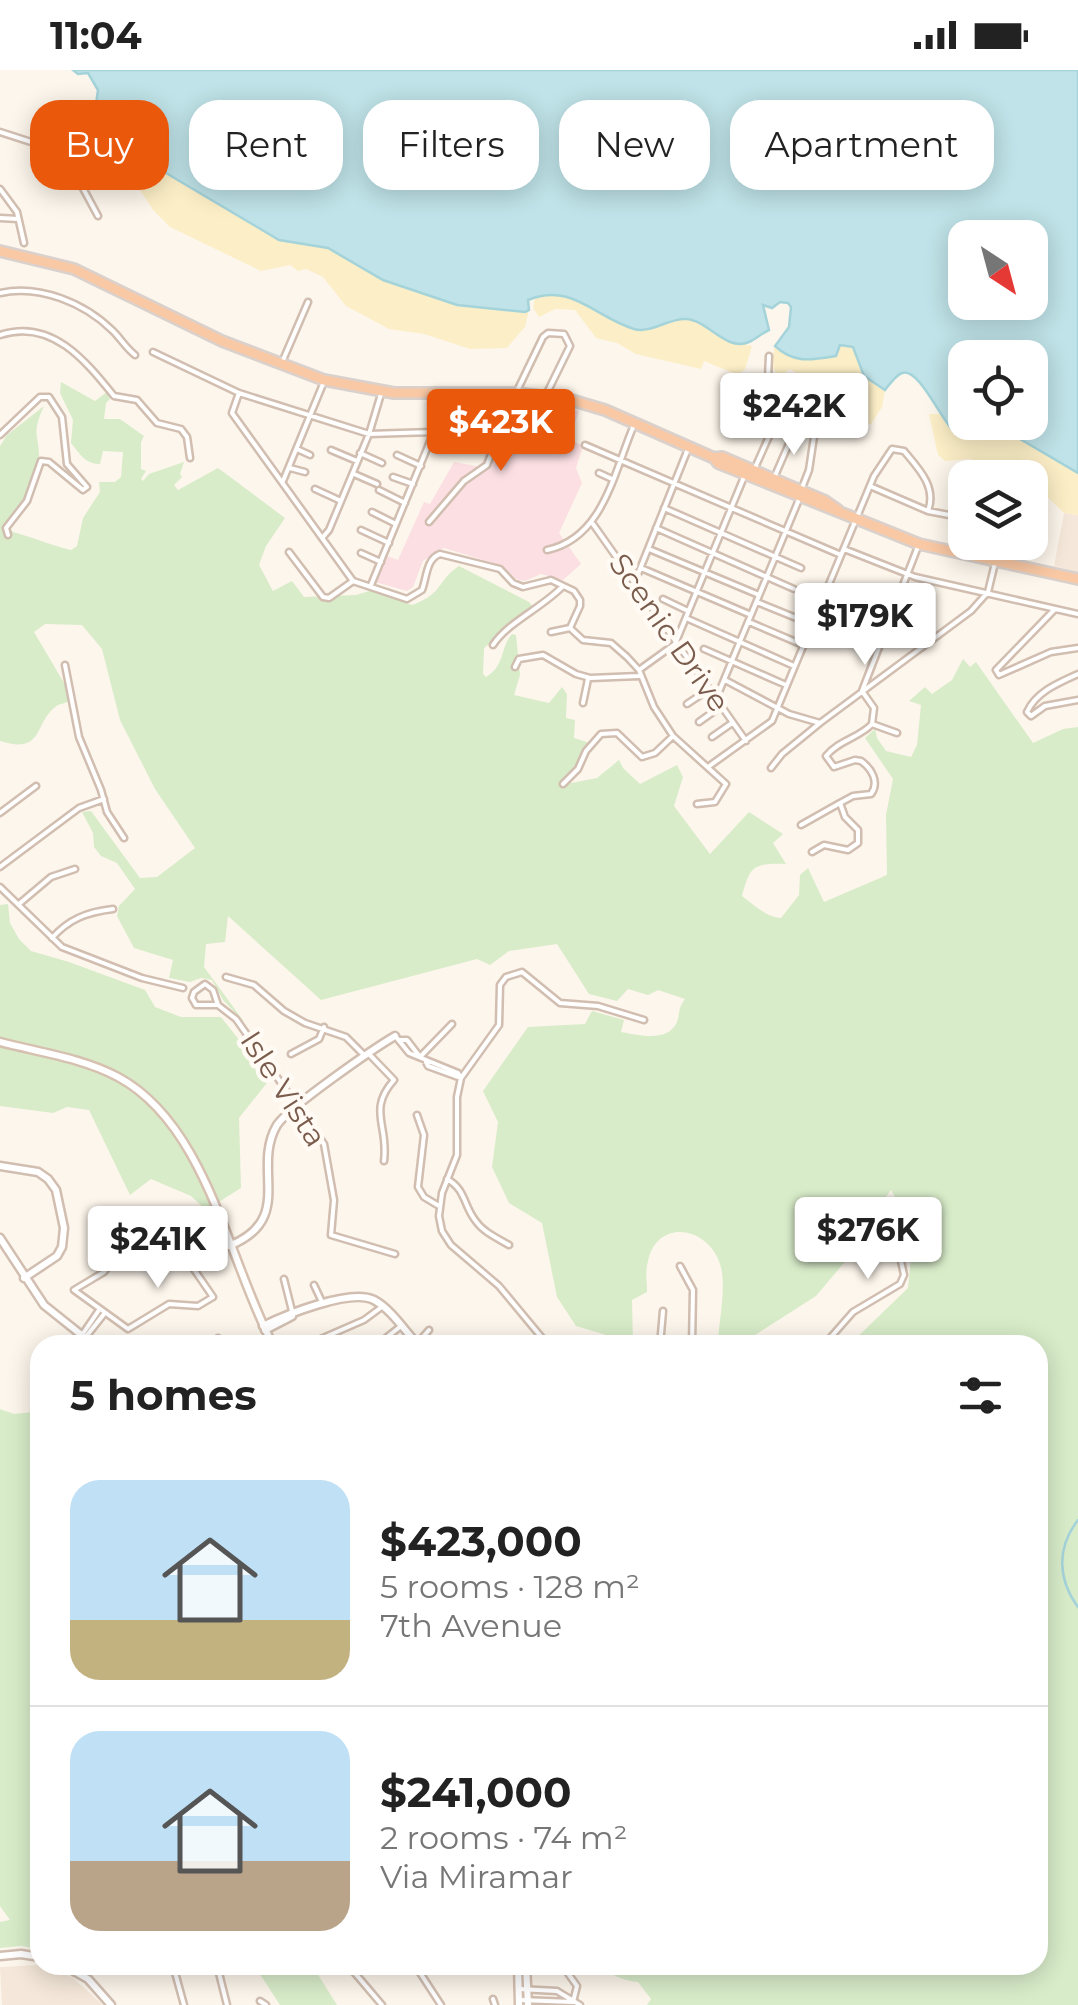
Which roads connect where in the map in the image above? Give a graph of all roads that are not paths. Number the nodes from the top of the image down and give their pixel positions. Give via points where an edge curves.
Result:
1 (0, 132) edge
2 (0, 190) edge
3 (98, 216) dead end
4 (0, 218) edge
5 (18, 219) junction
6 (24, 243) dead end
7 (0, 251) edge
8 (0, 293) edge
9 (308, 302) dead end
10 (0, 335) edge
11 (153, 352) dead end
12 (135, 355) dead end
13 (769, 356) dead end
14 (281, 364) junction
15 (324, 380) junction
16 (769, 388) junction
17 (381, 392) junction
18 (516, 392) junction
19 (239, 394) junction
20 (449, 394) junction
21 (546, 396) junction
22 (786, 396) dead end
23 (804, 409) dead end
24 (738, 414) dead end
25 (311, 417) junction
26 (634, 423) junction
27 (772, 429) junction
28 (494, 430) dead end
29 (815, 430) dead end
30 (435, 433) junction
31 (369, 434) junction
32 (0, 435) edge
33 (585, 446) dead end
34 (689, 448) junction
35 (298, 449) junction
36 (331, 450) dead end
37 (360, 453) junction
38 (310, 455) dead end
39 (397, 455) dead end
40 (190, 458) dead end
41 (357, 461) junction
42 (620, 461) junction
43 (382, 462) dead end
44 (421, 466) junction
45 (289, 467) junction
46 (746, 471) junction
47 (305, 472) dead end
48 (352, 473) junction
49 (599, 473) dead end
50 (393, 477) dead end
51 (612, 478) junction
52 (283, 481) junction
53 (779, 481) junction
54 (413, 484) junction
55 (674, 484) junction
56 (870, 486) junction
57 (315, 489) dead end
58 (800, 494) junction
59 (341, 500) junction
60 (405, 504) junction
61 (664, 508) junction
62 (731, 508) junction
63 (928, 511) junction
64 (372, 512) dead end
65 (840, 512) junction
66 (948, 515) edge
67 (856, 519) junction
68 (429, 522) dead end
69 (396, 524) junction
70 (593, 524) junction
71 (656, 528) junction
72 (361, 530) dead end
73 (784, 531) junction
74 (719, 533) junction
75 (8, 534) dead end
76 (323, 537) junction
77 (390, 543) junction
78 (918, 544) junction
79 (649, 549) junction
80 (547, 550) dead end
81 (290, 552) dead end
82 (842, 552) junction
83 (361, 553) dead end
84 (711, 553) junction
85 (773, 557) junction
86 (1008, 560) edge
87 (996, 561) junction
88 (381, 562) junction
89 (1008, 564) junction
90 (641, 568) junction
91 (802, 568) dead end
92 (703, 571) junction
93 (909, 575) junction
94 (766, 577) junction
95 (1078, 580) edge
96 (353, 581) junction
97 (634, 584) junction
98 (371, 586) junction
99 (563, 586) junction
100 (794, 589) dead end
101 (696, 592) junction
102 (988, 592) junction
103 (759, 595) junction
104 (663, 599) dead end
105 (756, 602) junction
106 (1056, 608) junction
107 (688, 611) junction
108 (1078, 614) edge
109 (686, 618) junction
110 (750, 619) junction
111 (811, 624) junction
112 (570, 628) junction
113 (551, 632) dead end
114 (740, 642) junction
115 (675, 644) junction
116 (493, 645) dead end
117 (802, 645) junction
118 (704, 648) dead end
119 (1078, 648) edge
120 (732, 659) junction
121 (65, 665) dead end
122 (794, 666) junction
123 (515, 667) dead end
124 (639, 673) junction
125 (1078, 674) edge
126 (588, 678) junction
127 (725, 680) junction
128 (786, 685) junction
129 (709, 689) junction
130 (862, 691) junction
131 (716, 698) junction
132 (1078, 700) edge
133 (583, 704) dead end
134 (687, 704) dead end
135 (777, 706) junction
136 (721, 707) junction
137 (699, 722) dead end
138 (732, 723) junction
139 (820, 724) junction
140 (872, 724) junction
141 (898, 733) dead end
142 (673, 736) junction
143 (712, 738) dead end
144 (746, 741) junction
145 (708, 767) junction
146 (771, 768) dead end
147 (563, 784) dead end
148 (36, 786) dead end
149 (104, 798) junction
150 (697, 804) dead end
151 (840, 804) junction
152 (0, 813) edge
153 (801, 825) dead end
154 (124, 838) dead end
155 (812, 852) dead end
156 (0, 867) edge
157 (75, 869) dead end
158 (0, 887) edge
159 (19, 904) junction
160 (112, 910) dead end
161 (52, 938) junction
162 (226, 977) dead end
163 (188, 990) junction
164 (218, 1005) junction
165 (644, 1020) dead end
166 (452, 1024) dead end
167 (324, 1028) junction
168 (397, 1038) joint
169 (0, 1042) edge
170 (291, 1054) dead end
171 (367, 1055) junction
172 (423, 1059) junction
173 (461, 1078) junction
174 (299, 1105) junction
175 (418, 1114) dead end
176 (384, 1161) dead end
177 (0, 1166) edge
178 (447, 1179) junction
179 (439, 1206) junction
180 (900, 1222) dead end
181 (0, 1238) edge
182 (509, 1245) dead end
183 (229, 1246) junction
184 (395, 1254) dead end
185 (680, 1266) dead end
186 (24, 1278) junction
187 (284, 1279) dead end
188 (314, 1285) dead end
189 (323, 1304) junction
190 (383, 1306) junction
191 (102, 1312) junction
192 (663, 1312) dead end
193 (293, 1315) junction
194 (401, 1326) junction
195 (264, 1328) junction
196 (430, 1330) dead end
197 (83, 1335) edge
198 (85, 1335) edge
199 (268, 1335) edge
200 (329, 1335) edge
201 (390, 1335) edge
202 (409, 1335) edge
203 (425, 1335) edge
204 (540, 1335) edge
205 (661, 1335) edge
206 (692, 1335) edge
207 (832, 1335) edge
208 (30, 1955) edge
209 (0, 1956) edge
210 (81, 1975) edge
211 (176, 1975) edge
212 (220, 1975) edge
213 (356, 1975) edge
214 (422, 1975) edge
215 (520, 1975) edge
216 (525, 1975) edge
217 (569, 1975) edge
218 (524, 1990) junction
219 (524, 2002) edge
220 (576, 2003) edge
221 (112, 2005) edge
222 (184, 2005) edge
223 (227, 2005) edge
224 (382, 2005) edge
225 (441, 2005) edge

1 - 3 street via 59,151
2 - 5 street
4 - 5 street
5 - 6 street
7 - 14 highway via 74,269
8 - 12 street via 34,292 68,302 109,327
9 - 14 street
10 - 40 street via 25,329 53,336 95,370 114,396 137,400 158,424 181,428
11 - 19 street
13 - 16 street
14 - 15 highway
15 - 17 highway
15 - 25 street
16 - 24 street via 747,394
16 - 27 street
17 - 20 highway
17 - 31 street
18 - 20 highway
18 - 21 highway
18 - 21 street via 543,337 557,332 570,346
18 - 68 street via 513,416 487,465
19 - 25 street
19 - 52 street via 232,413
20 - 30 street
21 - 26 highway
22 - 27 street
23 - 53 street
25 - 31 street
25 - 35 street
26 - 34 highway
26 - 42 street
27 - 46 street
28 - 30 street
29 - 58 street
30 - 31 street
30 - 44 street
31 - 37 street
32 - 75 street via 40,396 48,397 62,416 67,464 87,487 41,461
33 - 42 street
34 - 46 highway
34 - 55 street
35 - 38 street
35 - 45 street
36 - 41 street
37 - 41 street
37 - 43 street
39 - 44 street
41 - 48 street
42 - 51 street
42 - 55 street
44 - 54 street
45 - 47 street
45 - 52 street
46 - 53 highway
46 - 58 highway
46 - 62 street
48 - 59 street
48 - 60 street
49 - 51 street
50 - 54 street
51 - 70 street
52 - 76 street
53 - 58 highway
54 - 60 street
55 - 61 street
55 - 62 street
56 - 63 street
56 - 63 street via 888,452 899,448 930,487
56 - 67 street
57 - 59 street
58 - 65 highway
58 - 65 highway
58 - 73 street
59 - 76 street
60 - 69 street
61 - 71 street
61 - 74 street
62 - 73 street
62 - 74 street
63 - 66 street
64 - 69 street
65 - 67 highway
67 - 78 highway
67 - 82 street
69 - 77 street
70 - 80 street
70 - 97 street, Scenic Drive
71 - 79 street
71 - 84 street
72 - 77 street
73 - 82 street
73 - 85 street
74 - 84 street
74 - 85 street
76 - 96 street
77 - 88 street
78 - 87 highway
78 - 93 street
79 - 90 street
79 - 92 street
81 - 96 street via 323,597
82 - 93 street
82 - 111 street
83 - 88 street
84 - 92 street
84 - 94 street
85 - 91 street
85 - 94 street
86 - 89 street
87 - 89 highway
87 - 102 street
88 - 98 street
89 - 95 highway
90 - 97 street
90 - 101 street
92 - 101 street
92 - 103 street
93 - 102 street
93 - 130 street
94 - 100 street
94 - 103 street
96 - 98 street
97 - 115 street, Scenic Drive
98 - 99 street via 408,599 422,590 429,563 440,554 500,568 524,587 551,580
99 - 112 street via 580,600
99 - 116 street
101 - 107 street
101 - 110 street
102 - 106 street
102 - 130 street
103 - 105 street
104 - 107 street
105 - 110 street
105 - 111 street
106 - 108 street
106 - 119 street via 996,670 1000,675 1051,652
107 - 109 street
109 - 114 street
109 - 115 street
110 - 114 street
110 - 117 street
111 - 117 street
112 - 113 street
112 - 124 street via 582,640 611,644
114 - 120 street
114 - 122 street
115 - 124 street
115 - 129 street, Scenic Drive
117 - 122 street
118 - 120 street
120 - 127 street
120 - 128 street
121 - 149 street via 78,737
122 - 128 street
123 - 126 street via 518,660 543,655
124 - 126 street
124 - 142 street
125 - 132 street via 1048,688 1028,715
126 - 133 street
127 - 131 street
127 - 135 street
128 - 135 street
129 - 131 street, Scenic Drive
129 - 134 street
130 - 139 street
130 - 140 street via 874,708
131 - 136 street, Scenic Drive
135 - 139 street
135 - 144 street via 772,721
136 - 137 street
136 - 138 street, Scenic Drive
138 - 143 street
138 - 144 street, Scenic Drive
139 - 146 street
140 - 141 street
140 - 151 street via 827,755 834,768 861,760 875,782 870,795
142 - 145 street
142 - 147 street via 642,758 617,734 600,734
144 - 145 street
145 - 150 street via 727,788 714,802
148 - 152 street
149 - 154 street
149 - 156 street via 79,808
151 - 153 street
151 - 155 street via 858,830 858,843
157 - 159 street via 51,877
158 - 159 street, Isle Vista
159 - 161 street, Isle Vista
160 - 161 street via 90,912
161 - 163 street, Isle Vista via 103,965
162 - 167 street via 254,985 284,1011
163 - 164 street, Isle Vista via 196,1005
163 - 164 street, Isle Vista via 205,984
164 - 174 street, Isle Vista via 236,1018
165 - 173 street via 560,1003 531,976 513,974 500,985 499,1025
166 - 172 street
167 - 170 street
167 - 171 street
168 - 171 street
168 - 172 street
169 - 183 street via 97,1068 144,1094 184,1142
171 - 174 street
171 - 176 street via 394,1080 378,1106 387,1140
172 - 173 street
173 - 178 street via 457,1155
174 - 183 street via 272,1137 266,1212 254,1231
174 - 184 street, Isle Vista via 324,1144 334,1200 331,1235
175 - 179 street via 424,1135 418,1187
177 - 186 street via 38,1172 56,1190 62,1248
178 - 179 street
178 - 182 street via 463,1190 480,1226
179 - 204 street via 451,1245 499,1286
180 - 207 street via 900,1284 852,1312
181 - 186 street
183 - 195 street
185 - 206 street via 693,1290
186 - 197 street via 44,1305
187 - 193 street
188 - 189 street
189 - 190 street via 361,1296
189 - 193 street
190 - 194 street
190 - 200 street
191 - 191 street via 74,1290 104,1272 141,1226 154,1223 212,1292 210,1302 169,1304 128,1329
191 - 198 street
192 - 205 street
193 - 195 street
194 - 201 street
194 - 202 street
195 - 199 street
196 - 203 street
208 - 209 street
210 - 221 street
211 - 222 street
212 - 223 street
213 - 224 street
214 - 225 street
215 - 218 street
216 - 218 street
217 - 220 street via 577,1986
218 - 219 street
218 - 220 street via 556,1991
219 - 220 street

